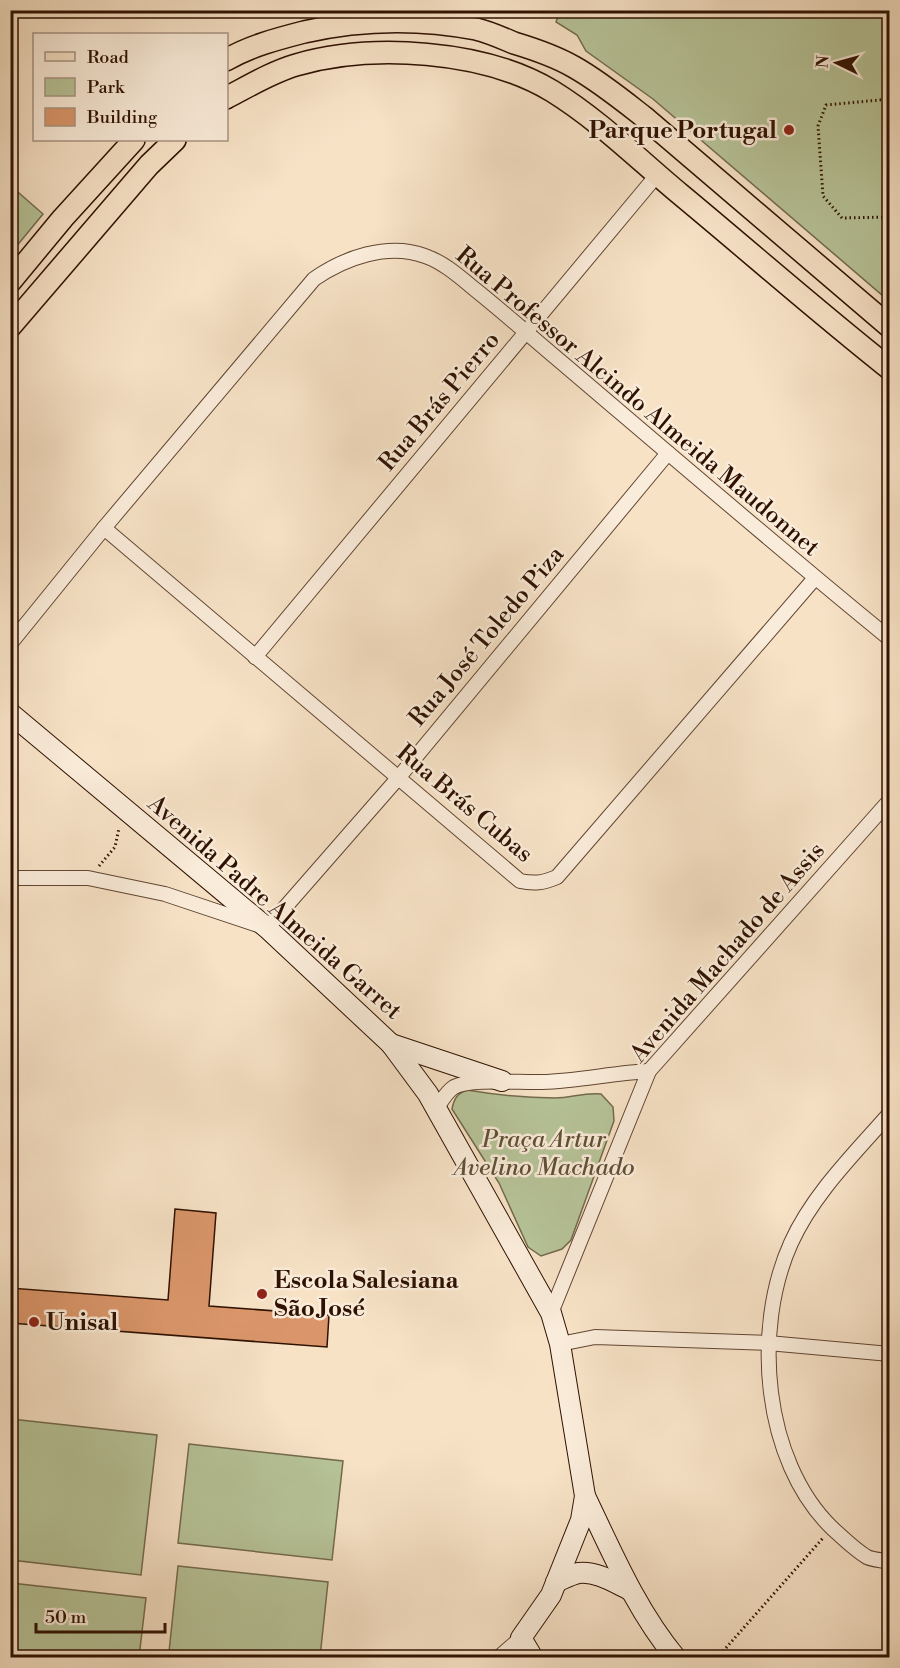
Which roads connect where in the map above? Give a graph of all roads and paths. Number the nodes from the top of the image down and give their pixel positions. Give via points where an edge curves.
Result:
1 (228, 59) edge
2 (228, 97) edge
3 (890, 99) edge
4 (133, 141) edge
5 (173, 141) edge
6 (657, 175) junction
7 (890, 217) edge
8 (10, 282) edge
9 (10, 327) edge
10 (890, 327) edge
11 (526, 332) junction
12 (890, 369) edge
13 (668, 453) junction
14 (104, 528) junction
15 (815, 578) junction
16 (890, 639) edge
17 (10, 644) edge
18 (255, 657) junction
19 (10, 713) edge
20 (399, 777) junction
21 (890, 800) edge
22 (123, 807) junction
23 (10, 878) edge
24 (88, 878) junction
25 (267, 928) junction
26 (391, 1044) junction
27 (649, 1071) junction
28 (502, 1081) junction
29 (436, 1109) junction
30 (890, 1113) edge
31 (550, 1313) junction
32 (768, 1343) junction
33 (560, 1344) junction
34 (890, 1354) edge
35 (585, 1496) junction
36 (832, 1528) junction
37 (890, 1562) edge
38 (556, 1582) junction
39 (630, 1590) junction
40 (521, 1638) junction
41 (498, 1658) edge
42 (533, 1658) edge
43 (676, 1658) edge
44 (717, 1658) edge

1 - 10 main road via 297,34 379,21 427,22 478,30 537,50 573,66 644,117
2 - 6 main road via 294,65 368,52 418,53 479,63 552,91 590,117
3 - 7 path via 826,105 818,126 823,196 842,218
4 - 8 main road
5 - 9 main road
6 - 11 street, Rua Brás Pierro
6 - 12 main road
11 - 13 street, Rua Professor Alcindo Almeida Maudonnet
11 - 14 street, Rua Professor Alcindo Almeida Maudonnet via 444,265 424,255 378,252 331,267 314,279
11 - 18 street, Rua Brás Pierro
13 - 15 street, Rua Professor Alcindo Almeida Maudonnet
13 - 20 street, Rua José Toledo Piza
14 - 17 street, Rua Professor Alcindo Almeida Maudonnet
14 - 18 street, Rua Brás Cubas
15 - 16 street, Rua Professor Alcindo Almeida Maudonnet
15 - 20 street, Rua Brás Cubas via 557,877 534,884 520,881
18 - 20 street, Rua Brás Cubas
19 - 22 street, Avenida Padre Almeida Garret
20 - 25 street, Rua José Toledo Piza
21 - 27 street, Avenida Machado de Assis
22 - 24 path, Avenida Padre Almeida Garret via 114,847
22 - 25 street, Avenida Padre Almeida Garret
23 - 24 street
24 - 25 street via 165,894
25 - 26 street, Avenida Padre Almeida Garret
26 - 28 street
26 - 29 street, Avenida Padre Almeida Garret
27 - 28 street via 540,1083
27 - 31 street, Avenida Machado de Assis
28 - 29 street via 454,1087
29 - 31 street, Avenida Padre Almeida Garret
30 - 32 street via 837,1174 790,1243 775,1292
31 - 33 street, Avenida Padre Almeida Garret
32 - 33 street via 595,1337
32 - 34 street
32 - 36 street via 770,1389 779,1437 817,1513
33 - 35 street, Avenida Padre Almeida Garret
35 - 38 street, Avenida Padre Almeida Garret
35 - 39 street
36 - 37 street via 868,1558
36 - 44 path
38 - 39 street via 579,1573 593,1574
38 - 40 street, Avenida Padre Almeida Garret
39 - 43 street
40 - 41 street, Avenida Padre Almeida Garret
40 - 42 street

